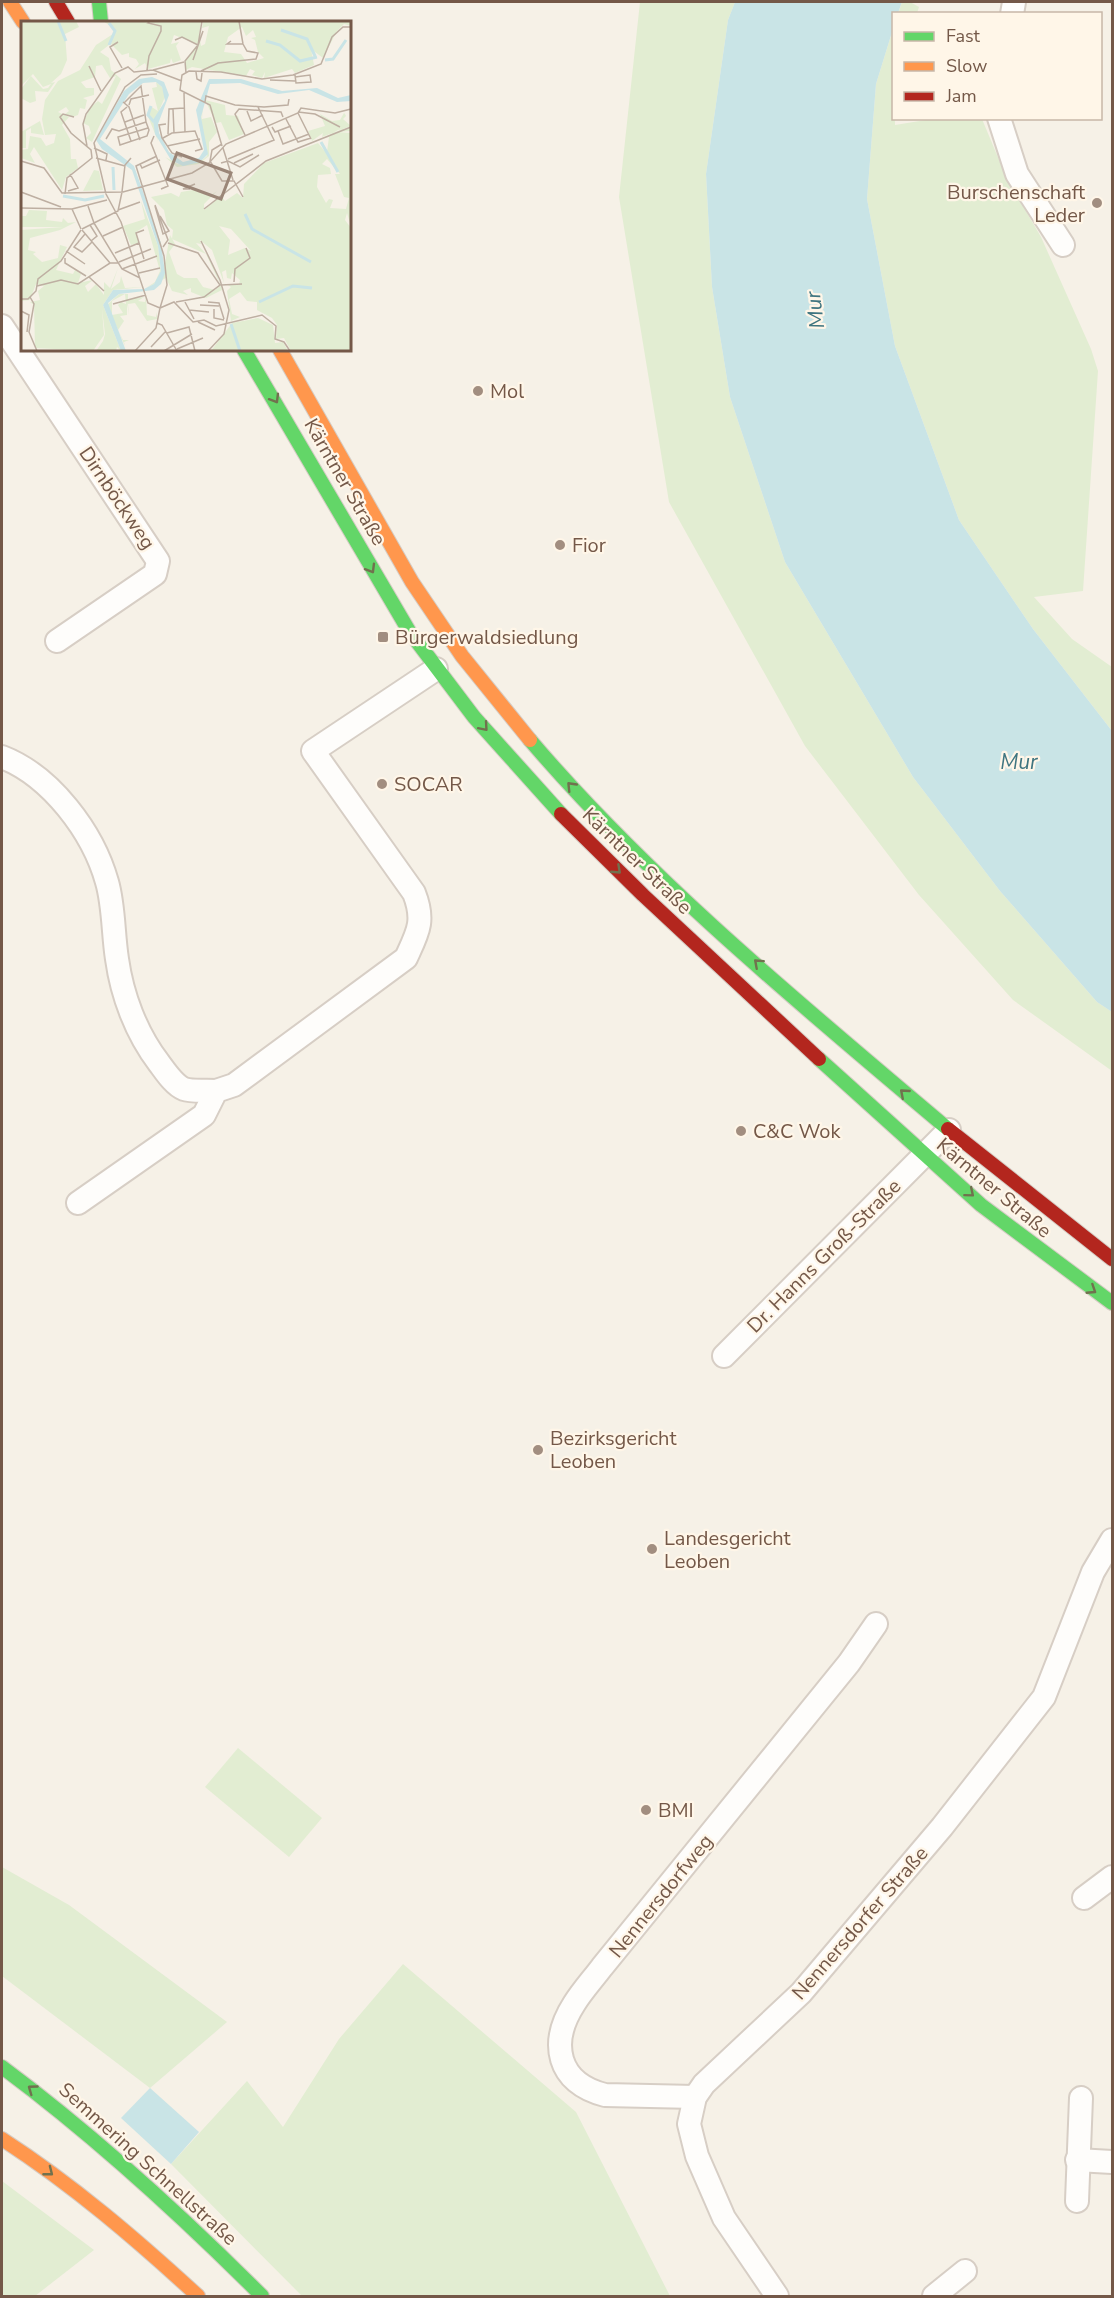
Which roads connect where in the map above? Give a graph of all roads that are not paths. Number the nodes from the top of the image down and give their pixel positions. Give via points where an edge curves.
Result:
1 (10, 2) edge
2 (56, 2) edge
3 (99, 2) edge
4 (22, 21) edge
5 (67, 21) edge
6 (101, 21) edge
7 (1000, 120) edge
8 (1063, 245) dead end
9 (2, 326) edge
10 (245, 351) edge
11 (281, 351) edge
12 (57, 641) dead end
13 (436, 669) junction
14 (2, 757) edge
15 (216, 1091) junction
16 (949, 1130) junction
17 (925, 1156) junction
18 (78, 1203) dead end
19 (1113, 1259) edge
20 (1113, 1303) edge
21 (724, 1356) dead end
22 (1113, 1540) edge
23 (876, 1624) dead end
24 (1113, 1877) edge
25 (1083, 1898) dead end
26 (2, 2067) edge
27 (695, 2097) junction
28 (1082, 2098) dead end
29 (2, 2139) edge
30 (1077, 2160) junction
31 (1113, 2162) edge
32 (1077, 2201) dead end
33 (965, 2271) dead end
34 (198, 2296) edge
35 (262, 2296) edge
36 (777, 2296) edge
37 (934, 2296) edge

1 - 4 main road
2 - 5 main road
3 - 6 main road
7 - 8 street via 1017,174
9 - 12 street, Dirnböckweg via 158,561 155,574
10 -> 13 main road, Kärntner Straße via 359,549
16 -> 11 main road, Kärntner Straße via 712,922 566,781 462,657 414,586
13 - 15 street via 313,751 414,893 421,910 419,930 406,958 234,1085
13 -> 17 main road, Kärntner Straße via 584,839
14 - 15 street via 22,766 62,801 94,853 107,882 124,996 149,1050 183,1088
15 - 18 street via 204,1115
16 - 17 street, Dr. Hanns Groß-Straße
16 - 19 main road, Kärntner Straße via 1038,1204
17 -> 20 main road, Kärntner Straße via 1052,1261
17 - 21 street, Dr. Hanns Groß-Straße
22 - 27 street, Nennersdorfer Straße via 1093,1572 1044,1697 942,1827 801,1993
23 - 27 street, Nennersdorfweg via 849,1663 602,1967 564,2022 561,2061 574,2080 591,2091 605,2095
24 - 25 street
35 -> 26 main road, Semmering Schnellstraße via 185,2217 61,2110
27 - 36 street via 689,2124 698,2156 724,2218
28 - 30 street
29 -> 34 main road via 28,2155 152,2254
30 - 31 street
30 - 32 street
33 - 37 street

